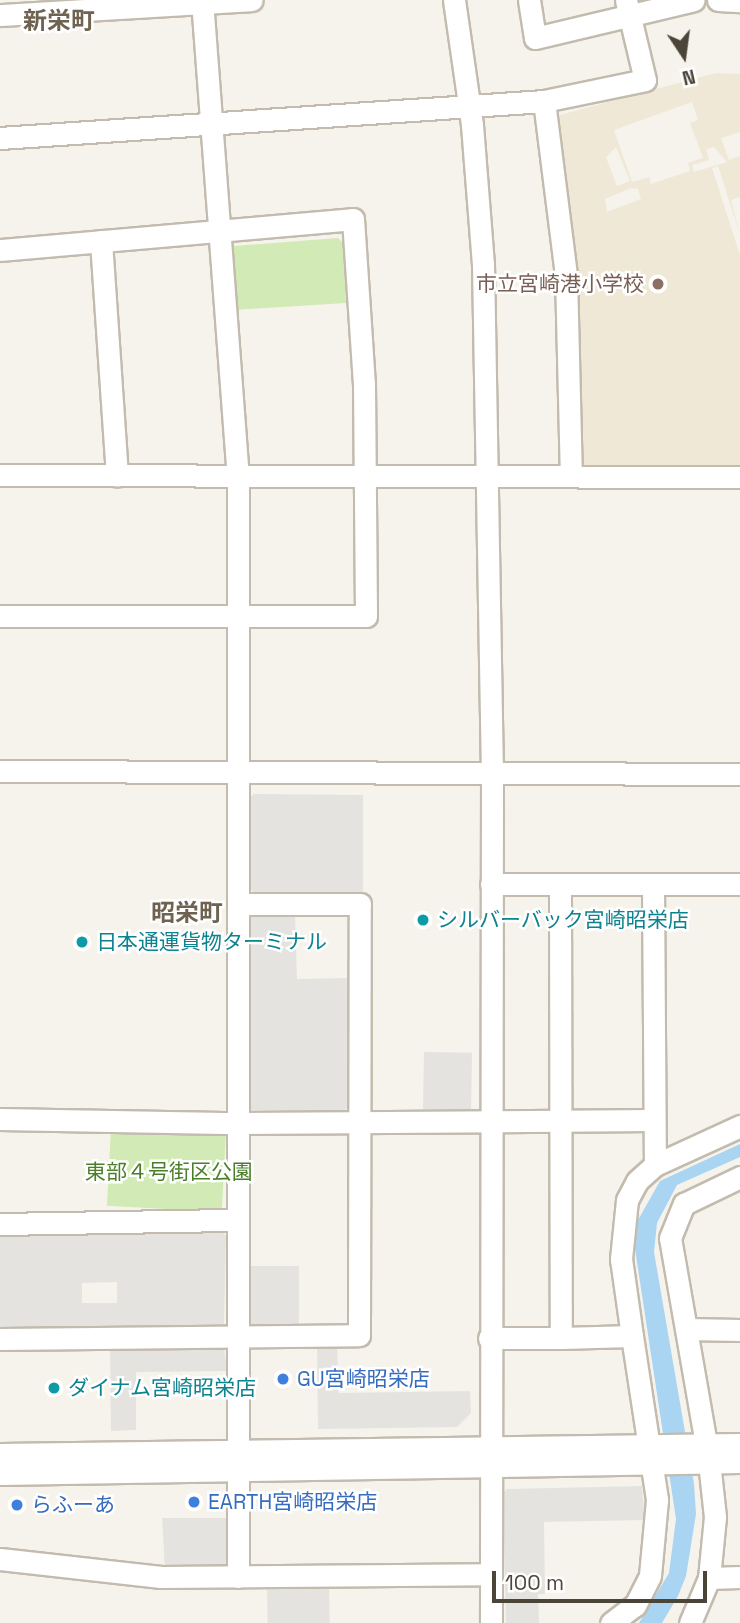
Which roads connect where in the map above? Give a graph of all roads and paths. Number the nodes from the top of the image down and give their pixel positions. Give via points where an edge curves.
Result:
1 (252, 0) edge
2 (454, 0) edge
3 (529, 0) edge
4 (694, 0) edge
5 (718, 0) edge
6 (202, 1) edge
7 (740, 1) edge
8 (628, 8) edge
9 (0, 15) edge
10 (544, 102) junction
11 (470, 106) junction
12 (214, 126) junction
13 (0, 138) edge
14 (221, 231) junction
15 (101, 241) junction
16 (0, 250) edge
17 (0, 475) edge
18 (117, 475) junction
19 (238, 476) junction
20 (366, 476) junction
21 (486, 477) junction
22 (571, 477) junction
23 (740, 477) edge
24 (0, 616) edge
25 (238, 619) junction
26 (0, 771) edge
27 (239, 772) junction
28 (492, 774) junction
29 (740, 774) edge
30 (491, 884) junction
31 (740, 884) edge
32 (560, 885) junction
33 (653, 886) junction
34 (239, 904) junction
35 (0, 1119) edge
36 (489, 1120) junction
37 (561, 1120) junction
38 (654, 1120) junction
39 (360, 1121) junction
40 (239, 1123) junction
41 (740, 1126) edge
42 (655, 1165) junction
43 (740, 1177) edge
44 (238, 1220) junction
45 (0, 1224) edge
46 (686, 1329) junction
47 (740, 1330) edge
48 (632, 1336) junction
49 (237, 1337) junction
50 (489, 1338) junction
51 (561, 1338) junction
52 (0, 1339) edge
53 (740, 1444) edge
54 (654, 1453) junction
55 (703, 1453) junction
56 (0, 1454) edge
57 (490, 1455) junction
58 (236, 1460) junction
59 (740, 1462) edge
60 (0, 1474) edge
61 (0, 1559) edge
62 (488, 1574) junction
63 (238, 1577) junction
64 (740, 1577) edge
65 (709, 1578) junction
66 (491, 1623) edge
67 (611, 1623) edge
68 (690, 1623) edge

1 - 6 street
2 - 11 street
3 - 8 street via 535,38
4 - 8 street
5 - 7 street
6 - 9 street
6 - 12 street
8 - 10 street via 645,80
10 - 11 street
10 - 22 street via 566,275
11 - 12 street
11 - 21 street via 482,264
12 - 13 street
12 - 14 street
14 - 15 street
14 - 19 street
14 - 20 street via 353,219
15 - 16 street
15 - 18 street
17 - 18 street
18 - 19 street
19 - 20 street
19 - 25 street
20 - 21 street
20 - 25 street via 366,616
21 - 22 street
21 - 28 street
22 - 23 street
24 - 25 street
25 - 27 street
26 - 27 street
27 - 28 street
27 - 34 street
28 - 29 street
28 - 30 street
30 - 32 street
30 - 36 street
31 - 33 street
32 - 33 street
32 - 37 street
33 - 38 street
34 - 39 street via 360,904
34 - 40 street
35 - 40 street
36 - 37 street
36 - 39 street
36 - 50 street
37 - 38 street
37 - 51 street
38 - 42 street
39 - 40 street
39 - 49 street via 359,1335
40 - 44 street
41 - 42 street
42 - 48 street via 637,1181 622,1219 621,1259
43 - 46 street via 684,1204 670,1238
44 - 45 street
44 - 49 street
46 - 47 street
46 - 55 street
48 - 51 street
48 - 54 street
49 - 52 street
49 - 58 street
50 - 51 street
50 - 57 street
53 - 55 street
54 - 55 street
54 - 57 street
54 - 67 street via 657,1500 650,1576 635,1605
55 - 59 street
55 - 65 street via 715,1517
56 - 58 street
57 - 58 street
57 - 62 street
58 - 60 street
58 - 63 street
61 - 63 street via 161,1577
62 - 63 street
62 - 66 street
64 - 65 street
65 - 68 street

